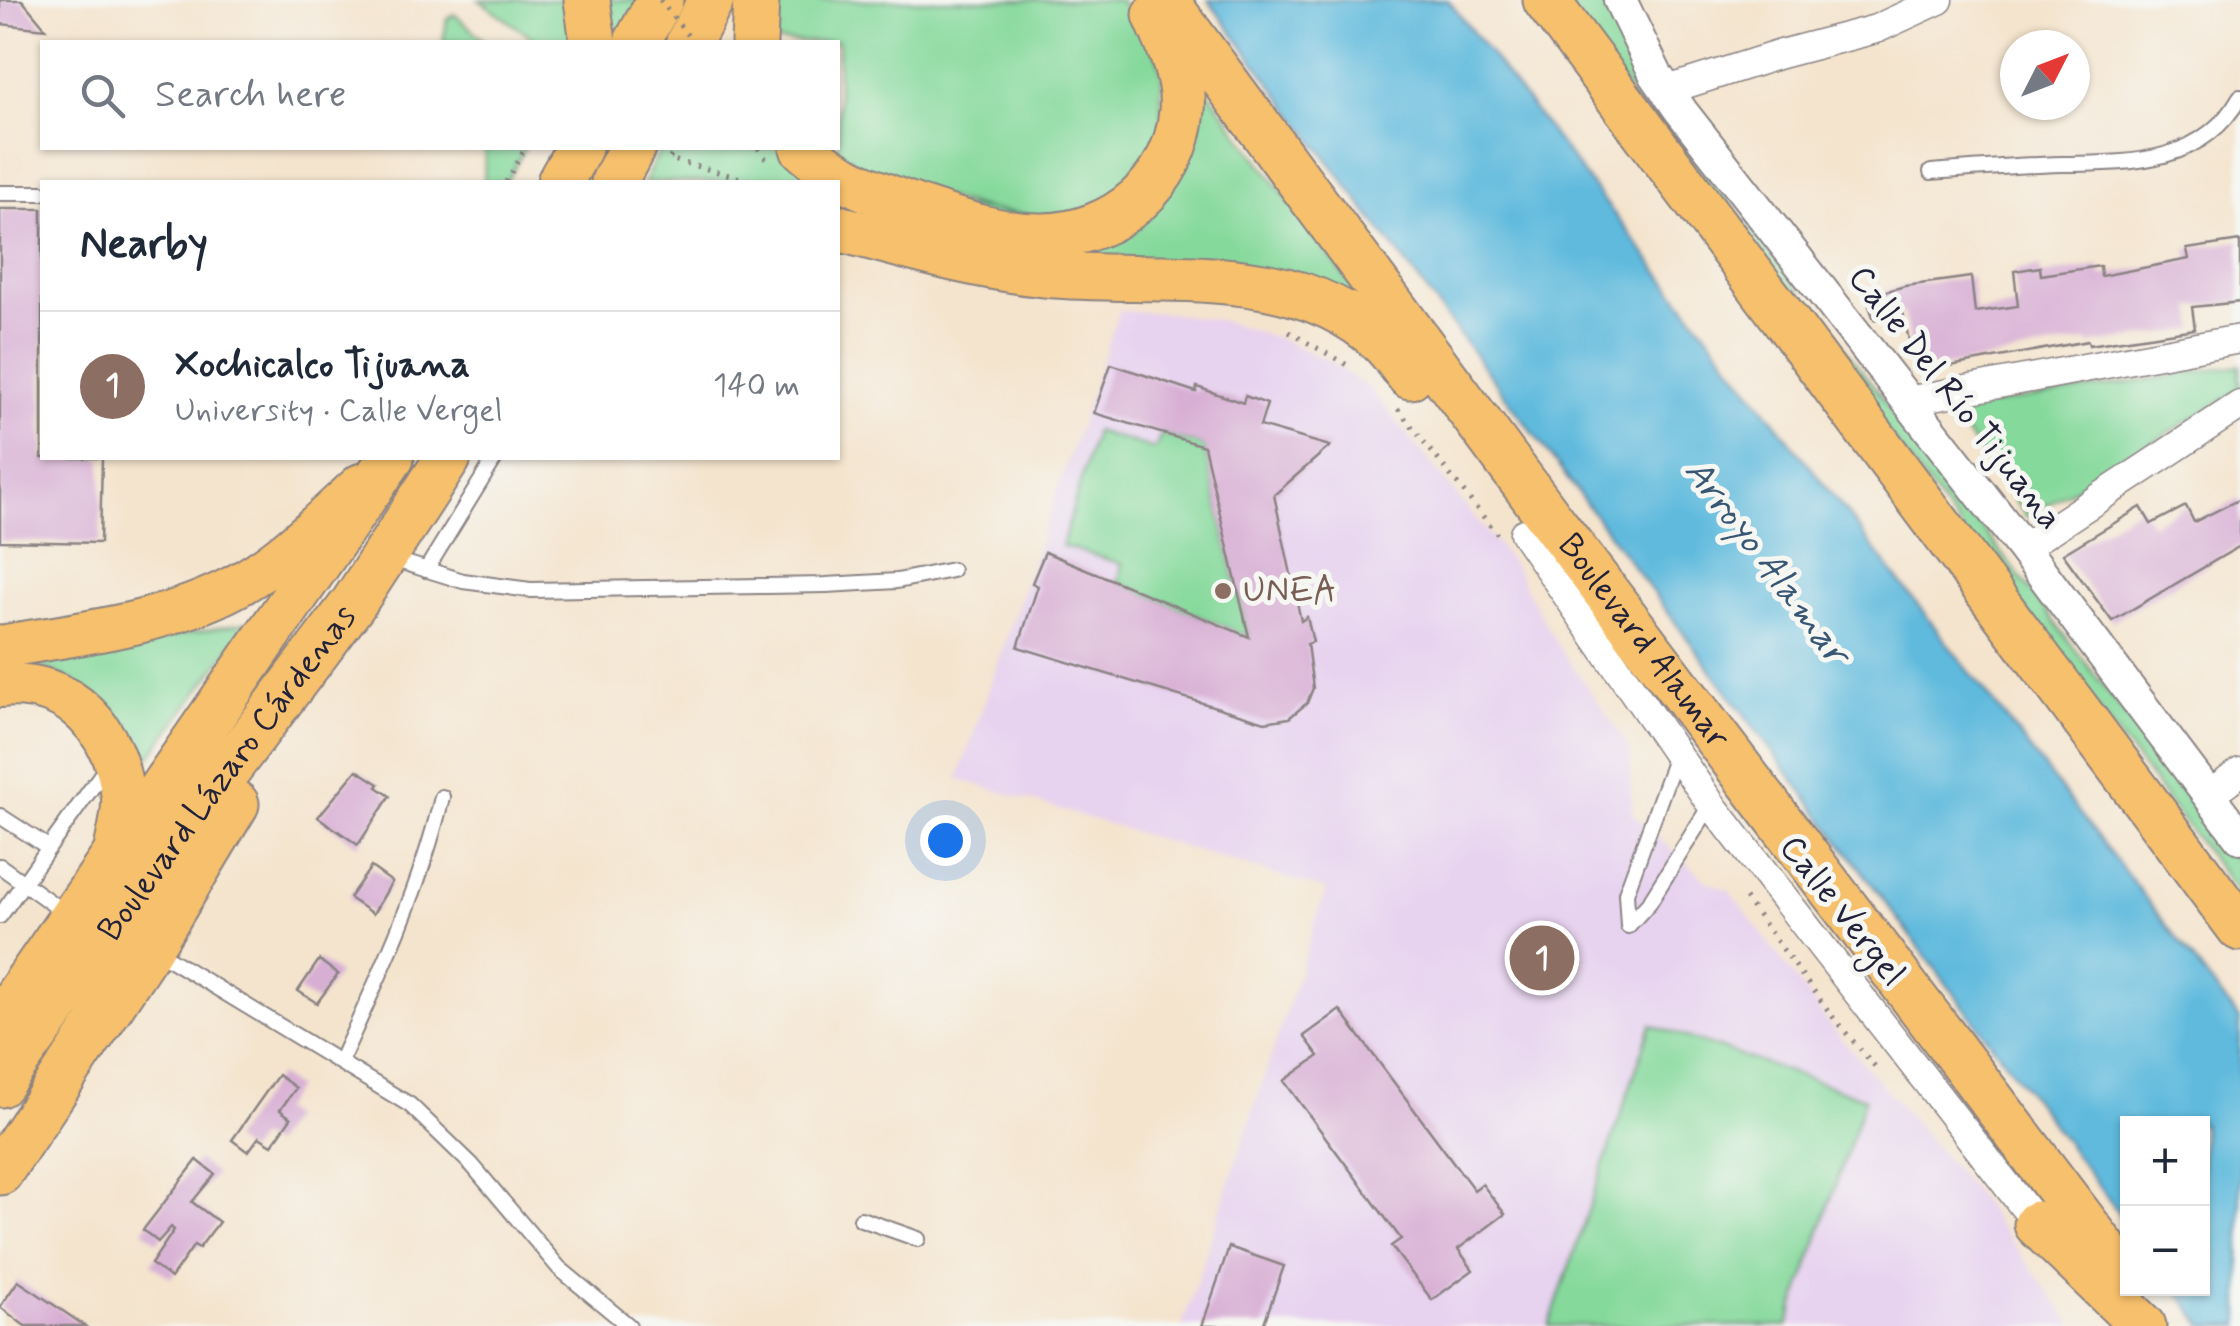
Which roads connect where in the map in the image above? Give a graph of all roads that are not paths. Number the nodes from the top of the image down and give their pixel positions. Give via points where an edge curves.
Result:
1 (588, 0) edge
2 (660, 0) edge
3 (711, 0) edge
4 (756, 0) edge
5 (1149, 0) edge
6 (1165, 0) edge
7 (1546, 0) edge
8 (1620, 0) edge
9 (1939, 0) edge
10 (592, 40) edge
11 (638, 40) edge
12 (692, 40) edge
13 (754, 40) edge
14 (1667, 90) junction
15 (2240, 97) edge
16 (565, 150) edge
17 (578, 150) edge
18 (631, 150) edge
19 (805, 150) edge
20 (1930, 172) dead end
21 (552, 180) edge
22 (561, 180) edge
23 (615, 180) edge
24 (0, 193) edge
25 (40, 193) edge
26 (840, 228) edge
27 (1376, 286) junction
28 (2240, 338) edge
29 (1906, 401) junction
30 (2240, 404) edge
31 (389, 460) edge
32 (390, 460) edge
33 (447, 460) edge
34 (493, 460) edge
35 (1514, 537) junction
36 (2023, 548) junction
37 (405, 564) junction
38 (952, 570) dead end
39 (353, 604) junction
40 (0, 646) edge
41 (0, 686) edge
42 (1677, 755) junction
43 (115, 756) junction
44 (2240, 772) edge
45 (2208, 795) junction
46 (442, 797) dead end
47 (1711, 804) junction
48 (0, 816) edge
49 (2240, 837) edge
50 (48, 847) junction
51 (115, 852) junction
52 (0, 866) edge
53 (24, 881) junction
54 (0, 916) edge
55 (71, 917) junction
56 (2240, 928) edge
57 (150, 947) junction
58 (1, 1018) edge
59 (340, 1062) junction
60 (0, 1084) edge
61 (0, 1172) edge
62 (861, 1219) dead end
63 (2037, 1224) junction
64 (918, 1239) dead end
65 (2120, 1269) edge
66 (2140, 1296) edge
67 (629, 1326) edge
68 (2116, 1326) edge
69 (2143, 1326) edge
70 (2162, 1326) edge

1 - 10 highway
2 - 11 highway
3 - 12 highway
4 - 13 highway
5 - 19 highway via 1180,78 1176,138 1162,174 1142,198 1094,228 1014,235 936,214 842,177
6 - 27 highway, Boulevard Alamar
7 - 56 highway
8 - 14 street, Calle Del Río Tijuana
9 - 14 street via 1876,29
14 - 29 street, Calle Del Río Tijuana
15 - 20 lane via 2200,138 2159,159
16 - 21 highway
17 - 22 highway
18 - 23 highway
24 - 25 lane
26 - 35 highway via 1042,274 1220,279 1287,292 1350,318 1384,343
27 - 35 highway
27 - 65 highway, Boulevard Alamar
28 - 29 street
29 - 36 street, Calle Del Río Tijuana
30 - 36 street
31 - 40 main road via 238,586 164,615
32 - 51 highway, Boulevard Lázaro Cárdenas
33 - 37 highway, Boulevard Lázaro Cárdenas
34 - 37 lane
35 - 42 street, Calle Vergel
36 - 45 street, Calle Del Río Tijuana
37 - 38 lane via 493,588 564,590 870,583
37 - 39 highway, Boulevard Lázaro Cárdenas
39 - 57 highway
39 - 60 highway, Boulevard Lázaro Cárdenas
41 - 43 main road via 65,698 96,722
42 - 47 street, Calle Vergel
42 - 47 lane via 1626,893 1628,926
43 - 50 lane
43 - 51 main road via 123,802
44 - 45 street
45 - 49 street, Calle Del Río Tijuana
46 - 59 lane via 406,914
47 - 63 street, Calle Vergel
48 - 50 lane
50 - 53 lane
51 - 55 highway, Boulevard Lázaro Cárdenas
52 - 53 lane
53 - 54 lane
53 - 55 lane
55 - 58 highway, Boulevard Lázaro Cárdenas
57 - 59 lane
57 - 61 highway
59 - 67 lane via 410,1105 441,1133 559,1268
62 - 64 lane
63 - 68 street, Calle Vergel
63 - 69 highway
66 - 70 highway

